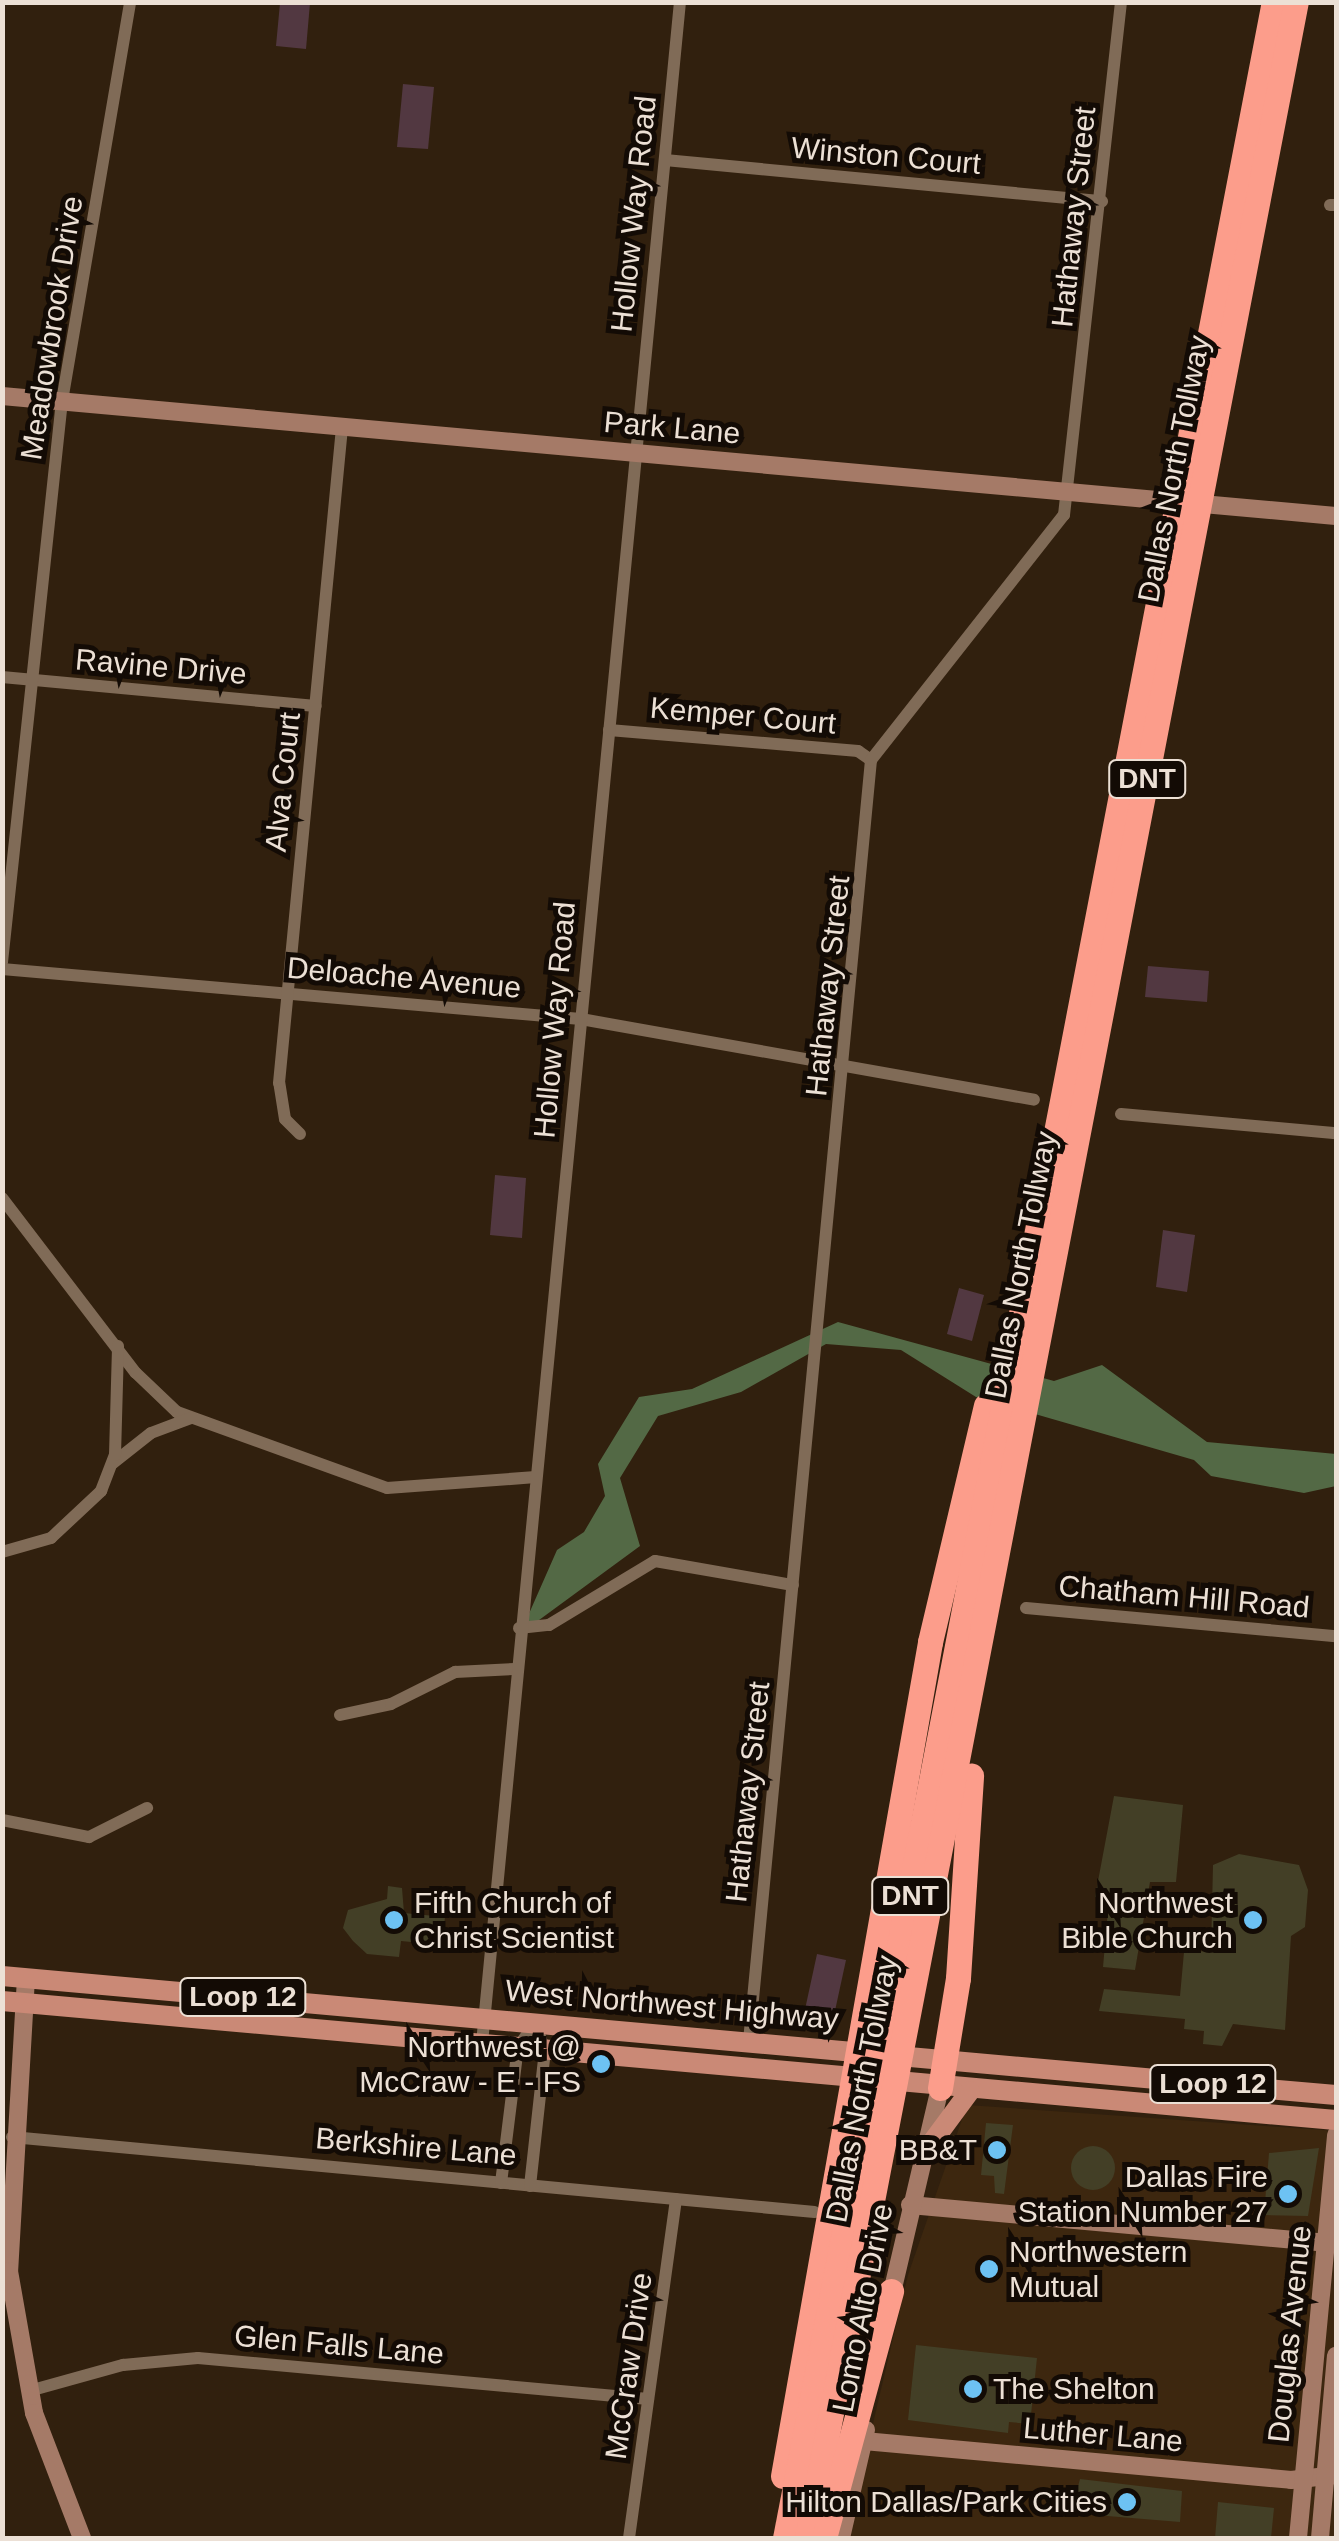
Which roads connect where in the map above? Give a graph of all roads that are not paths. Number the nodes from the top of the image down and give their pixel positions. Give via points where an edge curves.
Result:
1 (130, 2) edge
2 (680, 2) edge
3 (1121, 2) edge
4 (1274, 2) edge
5 (1296, 2) edge
6 (666, 160) junction
7 (1102, 201) junction
8 (2, 396) edge
9 (62, 401) junction
10 (342, 428) junction
11 (636, 452) junction
12 (1070, 492) junction
13 (1336, 516) edge
14 (2, 677) edge
15 (35, 682) junction
16 (316, 706) junction
17 (609, 730) junction
18 (870, 760) junction
19 (2, 965) edge
20 (286, 993) junction
21 (581, 1019) junction
22 (844, 1069) junction
23 (1034, 1100) dead end
24 (1121, 1114) dead end
25 (300, 1134) dead end
26 (1336, 1134) edge
27 (2, 1198) edge
28 (19, 1220) junction
29 (2, 1221) edge
30 (1030, 1252) junction
31 (118, 1346) junction
32 (191, 1418) junction
33 (111, 1464) junction
34 (536, 1477) junction
35 (2, 1552) edge
36 (793, 1584) junction
37 (1026, 1608) dead end
38 (519, 1628) junction
39 (1336, 1636) edge
40 (515, 1670) junction
41 (977, 1672) junction
42 (340, 1715) dead end
43 (147, 1808) dead end
44 (2, 1820) edge
45 (2, 1976) edge
46 (26, 1978) junction
47 (13, 2002) edge
48 (484, 2019) junction
49 (535, 2024) junction
50 (749, 2041) junction
51 (482, 2043) junction
52 (518, 2046) junction
53 (545, 2050) junction
54 (860, 2051) junction
55 (941, 2058) junction
56 (856, 2080) junction
57 (934, 2087) junction
58 (970, 2091) junction
59 (1295, 2092) junction
60 (1336, 2095) edge
61 (1292, 2116) junction
62 (1336, 2120) edge
63 (1336, 2135) edge
64 (12, 2137) junction
65 (930, 2145) junction
66 (501, 2182) junction
67 (530, 2186) junction
68 (676, 2199) junction
69 (910, 2205) junction
70 (815, 2212) dead end
71 (1331, 2246) edge
72 (891, 2291) junction
73 (1328, 2327) edge
74 (1316, 2353) junction
75 (1336, 2356) edge
76 (29, 2392) junction
77 (648, 2399) junction
78 (864, 2441) junction
79 (1331, 2476) edge
80 (1304, 2478) junction
81 (82, 2538) edge
82 (629, 2538) edge
83 (782, 2538) edge
84 (806, 2538) edge
85 (824, 2538) edge
86 (841, 2538) edge
87 (1298, 2538) edge
88 (1320, 2538) edge

1 - 9 street, Meadowbrook Drive
2 - 6 street, Hollow Way Road
3 - 7 street, Hathaway Street
4 - 30 highway, Dallas North Tollway / DNT
5 - 41 highway, Dallas North Tollway / DNT
6 - 7 street, Winston Court
6 - 11 street, Hollow Way Road
7 - 12 street, Hathaway Street
8 - 9 street, Park Lane
9 - 10 street, Park Lane
9 - 15 street, Meadowbrook Drive
10 - 11 street, Park Lane
10 - 16 street, Alva Court
11 - 12 street, Park Lane
11 - 17 street, Hollow Way Road
12 - 13 street, Park Lane
12 - 18 street, Hathaway Street via 1064,515
14 - 15 street, Ravine Drive
15 - 16 street, Ravine Drive
15 - 19 street, Meadowbrook Drive
16 - 20 street, Alva Court
17 - 18 street, Kemper Court via 858,750
17 - 21 street, Hollow Way Road
18 - 22 street, Hathaway Street
19 - 20 street, Deloache Avenue
20 - 21 street, Deloache Avenue
20 - 25 street, Alva Court via 280,1105
21 - 22 street, Deloache Avenue
21 - 34 street, Hollow Way Road
22 - 23 street, Deloache Avenue
22 - 36 street, Hathaway Street
24 - 26 street
27 - 28 street
28 - 29 street
28 - 31 street
30 - 54 highway via 933,1626
30 - 83 highway, Dallas North Tollway / DNT
31 - 32 street via 150,1390
31 - 33 street
32 - 33 street via 151,1433
32 - 34 street via 386,1488
33 - 35 street via 79,1516 51,1538
34 - 38 street, Hollow Way Road
36 - 38 street via 655,1561 549,1625
36 - 50 street, Hathaway Street
37 - 39 street, Chatham Hill Road
38 - 40 street, Hollow Way Road
40 - 42 street via 456,1672 391,1704
40 - 48 street, Hollow Way Road
41 - 55 highway
41 - 84 highway, Dallas North Tollway / DNT
43 - 44 street via 89,1837
45 - 46 main road, West Northwest Highway / Loop 12
46 - 47 street
46 - 48 main road, West Northwest Highway / Loop 12
47 - 51 main road, West Northwest Highway / Loop 12
47 - 64 street
48 - 49 main road, West Northwest Highway / Loop 12
48 - 51 street, Hollow Way Road
49 - 50 main road, West Northwest Highway / Loop 12
49 - 52 street
49 - 53 street
50 - 54 main road, West Northwest Highway / Loop 12
51 - 52 main road, West Northwest Highway / Loop 12
52 - 53 main road, West Northwest Highway / Loop 12
52 - 66 street
53 - 56 main road, West Northwest Highway / Loop 12
53 - 67 street
54 - 55 main road, West Northwest Highway / Loop 12
54 - 56 highway
55 - 57 highway
55 - 59 main road, West Northwest Highway / Loop 12
56 - 57 main road, West Northwest Highway / Loop 12
56 - 83 highway via 790,2411
57 - 58 main road, West Northwest Highway / Loop 12
57 - 65 street, Lomo Alto Drive
58 - 61 main road, West Northwest Highway / Loop 12
58 - 65 main road
59 - 60 main road, West Northwest Highway / Loop 12
59 - 61 main road
61 - 62 main road, West Northwest Highway / Loop 12
63 - 71 street, Douglas Avenue
64 - 66 street, Berkshire Lane
64 - 76 street via 8,2258
65 - 69 street, Lomo Alto Drive
66 - 67 street, Berkshire Lane
67 - 68 street, Berkshire Lane
68 - 70 street, Berkshire Lane
68 - 77 street, McCraw Drive
69 - 71 street
69 - 72 street, Lomo Alto Drive
71 - 73 street, Douglas Avenue
72 - 78 street, Lomo Alto Drive
72 - 85 highway
73 - 74 street, Douglas Avenue
74 - 75 street
74 - 80 street, Douglas Avenue
75 - 79 street, Douglas Avenue
76 - 77 street, Glen Falls Lane via 123,2364 198,2358
76 - 81 street
77 - 82 street, McCraw Drive
78 - 80 street, Luther Lane
78 - 86 street, Lomo Alto Drive
79 - 80 street, Luther Lane
79 - 88 street, Douglas Avenue
80 - 87 street, Douglas Avenue

